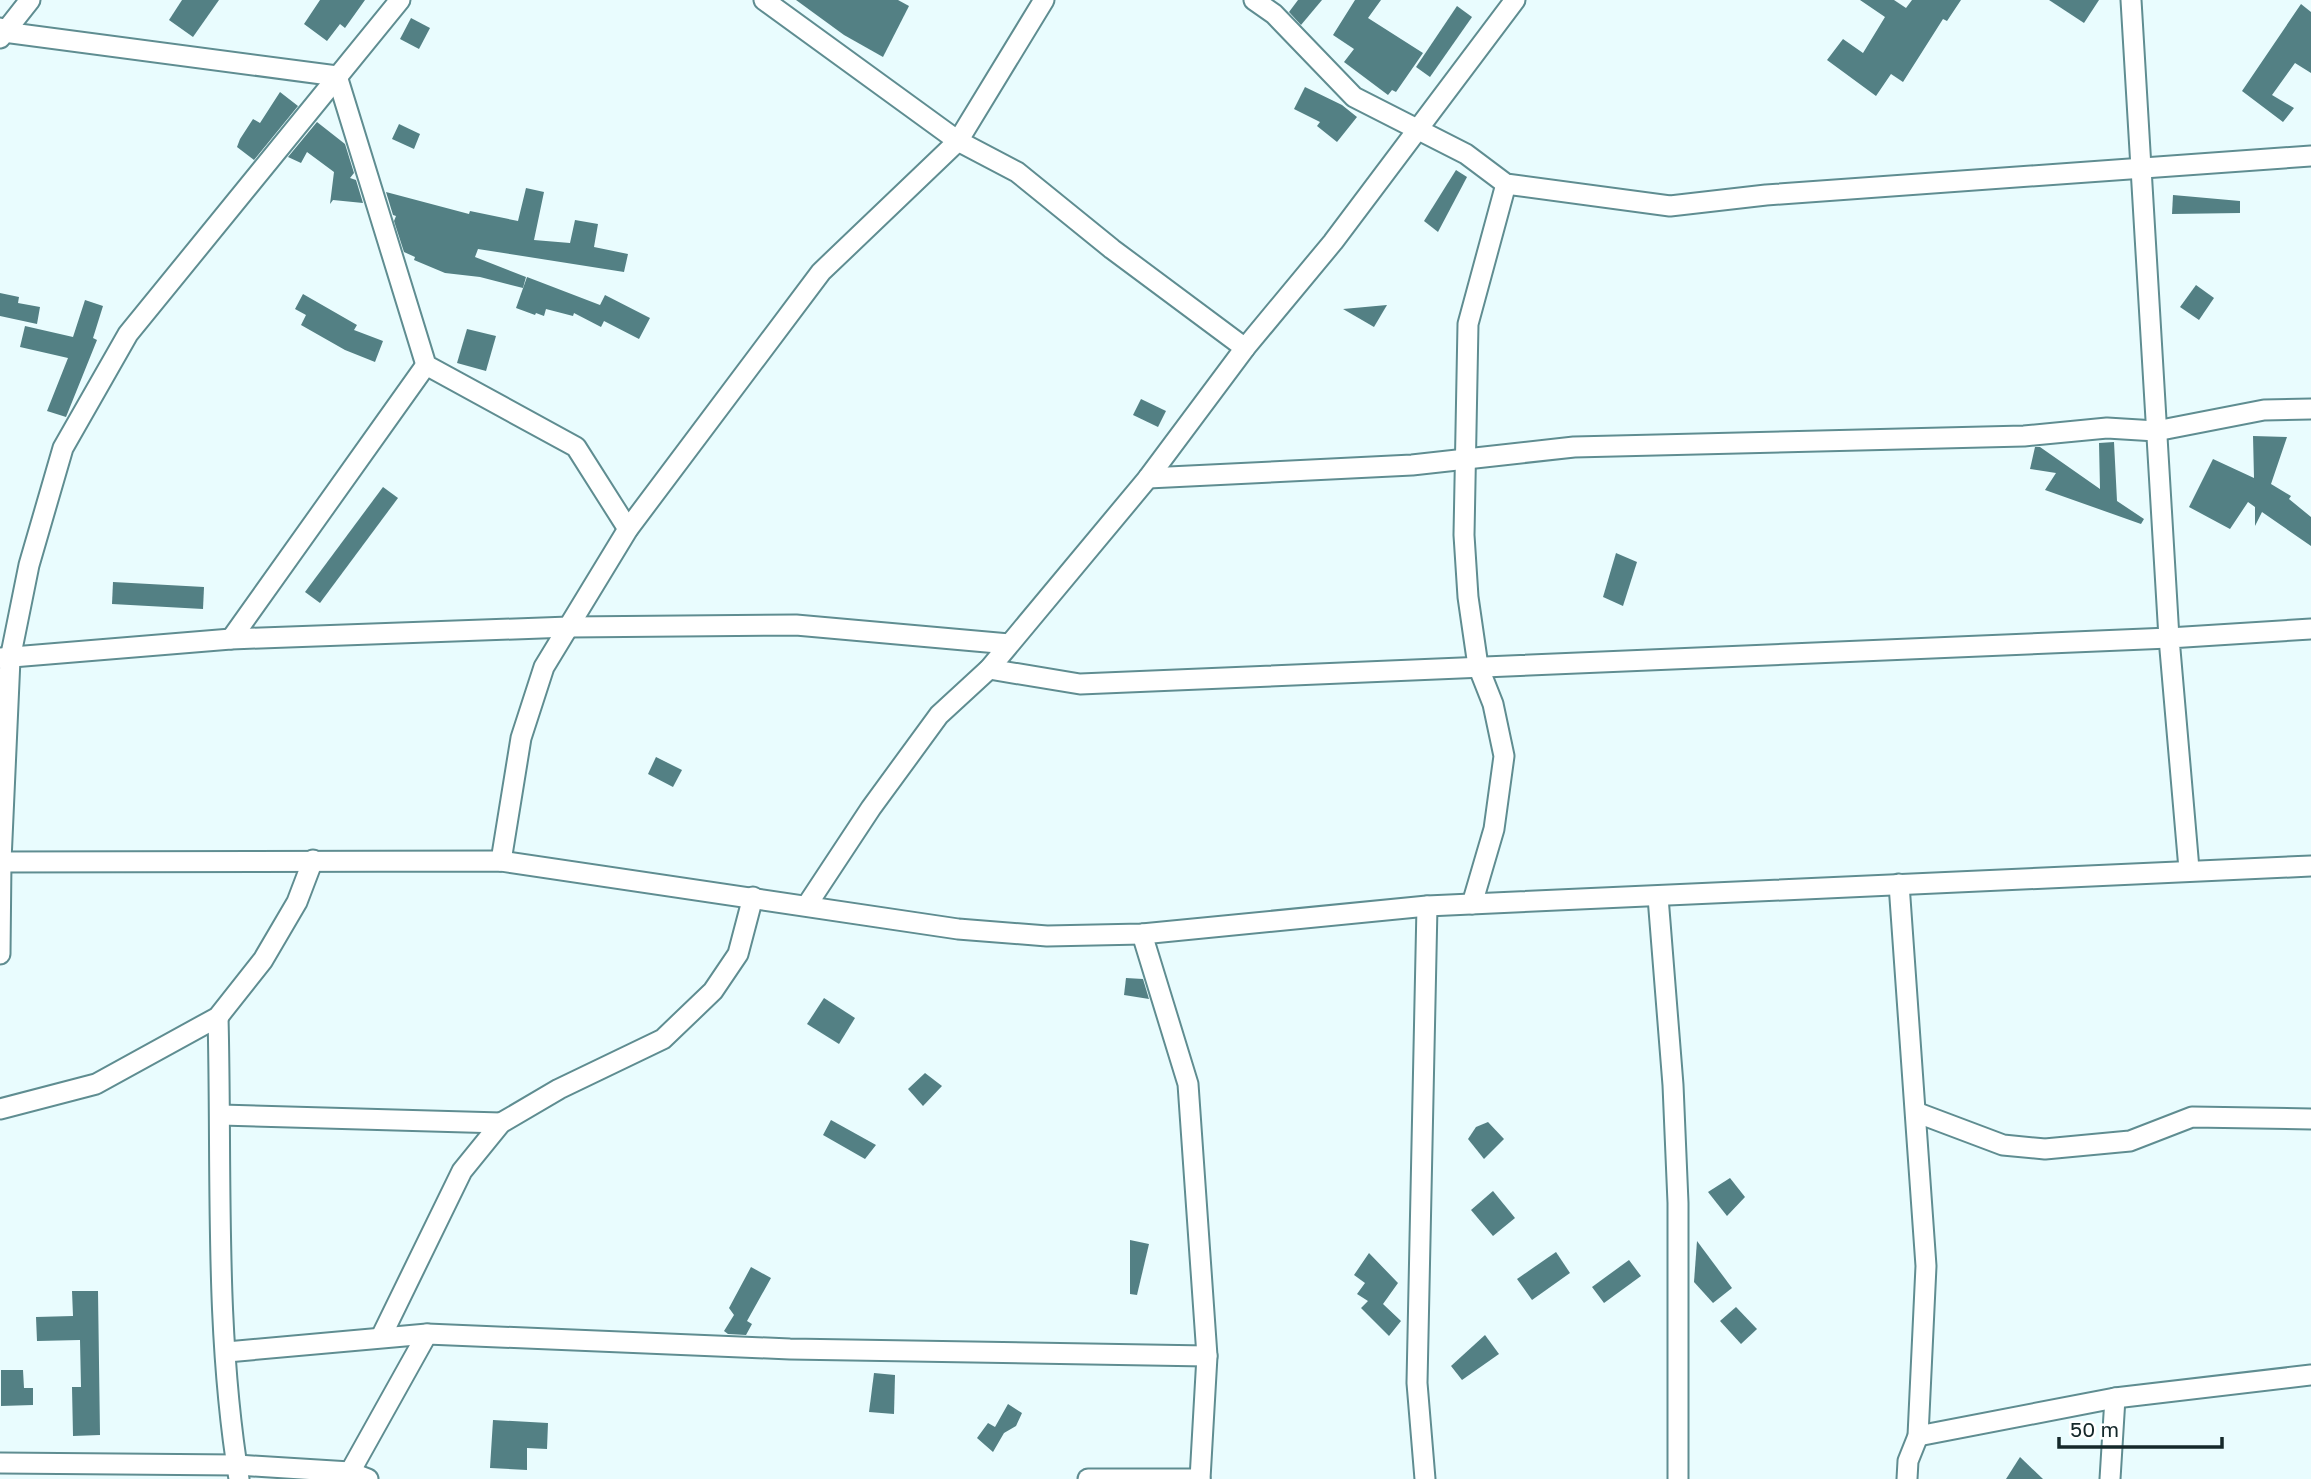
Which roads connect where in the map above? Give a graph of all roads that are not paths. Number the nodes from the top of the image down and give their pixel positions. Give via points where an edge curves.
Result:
1 (30, 0) edge
2 (400, 0) edge
3 (764, 0) edge
4 (1044, 0) edge
5 (1254, 0) edge
6 (1515, 0) edge
7 (2131, 0) edge
8 (1, 33) edge
9 (337, 76) junction
10 (1417, 131) junction
11 (958, 141) junction
12 (2311, 156) edge
13 (2143, 169) junction
14 (1506, 184) junction
15 (1245, 348) junction
16 (425, 365) junction
17 (2311, 409) edge
18 (2157, 431) junction
19 (1465, 460) junction
20 (1148, 478) junction
21 (628, 529) junction
22 (569, 627) junction
23 (2311, 629) edge
24 (2169, 638) junction
25 (231, 639) junction
26 (1009, 644) junction
27 (5, 658) edge
28 (1478, 666) junction
29 (989, 670) junction
30 (313, 860) junction
31 (501, 861) junction
32 (0, 862) edge
33 (2311, 866) edge
34 (2189, 869) junction
35 (1899, 884) junction
36 (753, 897) junction
37 (1658, 897) junction
38 (1472, 904) junction
39 (807, 905) junction
40 (1427, 906) junction
41 (1142, 934) junction
42 (0, 954) edge
43 (218, 1017) junction
44 (0, 1110) edge
45 (1917, 1113) junction
46 (221, 1115) junction
47 (2311, 1119) edge
48 (501, 1123) junction
49 (427, 1334) junction
50 (382, 1337) junction
51 (227, 1352) junction
52 (1207, 1356) junction
53 (2311, 1375) edge
54 (2115, 1398) junction
55 (1918, 1436) junction
56 (0, 1463) edge
57 (238, 1472) edge
58 (349, 1472) junction
59 (368, 1479) edge
60 (1088, 1479) edge
61 (1200, 1479) edge
62 (1424, 1479) edge
63 (1678, 1479) edge
64 (1907, 1479) edge
65 (2110, 1479) edge

1 - 8 street
2 - 9 street
3 - 11 street
4 - 11 street
5 - 10 street via 1274,14 1354,97
6 - 10 street
7 - 13 street
8 - 9 street
9 - 16 street
9 - 27 street via 128,334 63,448
10 - 14 street via 1466,154
10 - 15 street
11 - 15 street via 1017,172
11 - 21 street via 821,272
12 - 13 street
13 - 14 street via 1670,206
13 - 18 street
14 - 19 street via 1468,324
15 - 20 street
16 - 21 street via 576,447
16 - 25 street
17 - 18 street via 2264,410
18 - 19 street via 2107,428 2024,436 1574,447
18 - 24 street
19 - 20 street
19 - 28 street via 1464,535
20 - 26 street
21 - 22 street
22 - 25 street
22 - 26 street via 796,625
22 - 31 street via 544,667 520,738
23 - 24 street
24 - 28 street
24 - 34 street
25 - 27 street
26 - 29 street
27 - 32 street
28 - 29 street via 1080,684
28 - 38 street via 1493,704 1504,756 1494,829
29 - 39 street via 939,715
30 - 31 street
30 - 32 street
30 - 43 street via 297,902 263,960
31 - 36 street
32 - 42 street
33 - 34 street
34 - 35 street
35 - 37 street
35 - 45 street
36 - 39 street
36 - 48 street via 738,954 713,991 663,1039
37 - 38 street
37 - 63 street via 1678,1203
38 - 40 street
39 - 41 street via 958,929 1047,936
40 - 41 street
40 - 62 street via 1418,1383
41 - 52 street via 1188,1084
43 - 44 street via 96,1084
43 - 46 street
45 - 47 street via 2003,1145 2045,1149 2130,1142 2192,1117
45 - 55 street via 1926,1266
46 - 48 street
46 - 51 street
48 - 50 street via 462,1171
49 - 50 street
49 - 52 street via 790,1349
49 - 58 street
50 - 51 street
51 - 57 street
52 - 61 street
53 - 54 street
54 - 55 street
54 - 65 street
55 - 64 street
56 - 57 street
57 - 58 street
58 - 59 street
60 - 61 street

